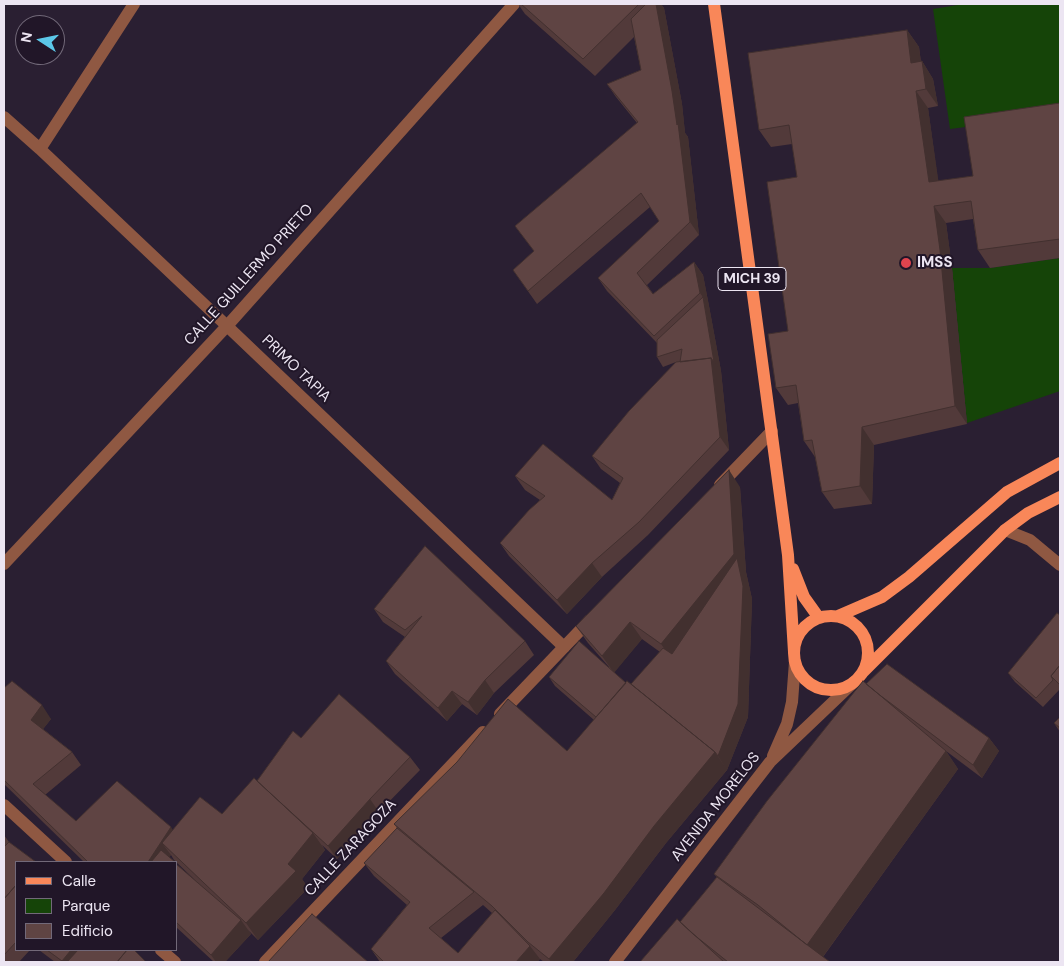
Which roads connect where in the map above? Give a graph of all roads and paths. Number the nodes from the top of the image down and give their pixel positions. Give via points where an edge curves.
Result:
1 (134, 4) edge
2 (514, 4) edge
3 (714, 4) edge
4 (4, 117) edge
5 (40, 149) junction
6 (227, 326) junction
7 (772, 431) junction
8 (1060, 463) edge
9 (712, 494) edge
10 (1060, 497) edge
11 (1005, 530) junction
12 (788, 555) junction
13 (4, 564) edge
14 (1060, 565) edge
15 (597, 612) edge
16 (838, 616) junction
17 (819, 618) junction
18 (564, 647) junction
19 (795, 657) junction
20 (858, 677) junction
21 (770, 762) junction
22 (4, 805) edge
23 (65, 861) edge
24 (162, 951) edge
25 (175, 962) edge
26 (265, 962) edge
27 (615, 962) edge

1 - 5 street
2 - 6 street, CALLE GUILLERMO PRIETO
3 - 7 main road, MICH 39
4 - 5 street, PRIMO TAPIA
5 - 6 street, PRIMO TAPIA
6 - 13 street, CALLE GUILLERMO PRIETO
6 - 18 street, PRIMO TAPIA
7 - 9 street
7 - 12 main road, MICH 39
8 - 16 main road via 1007,492 909,578 882,597
10 - 11 main road, AVENIDA MORELOS via 1028,513
11 - 14 street via 1030,540
11 - 20 main road, AVENIDA MORELOS
12 - 17 main road via 804,597
12 - 19 main road
15 - 18 street, CALLE ZARAGOZA
16 - 17 main road
16 - 20 main road via 849,620 865,638 867,662
17 - 19 main road via 804,628 797,638
18 - 26 street, CALLE ZARAGOZA
19 - 20 main road via 800,674 820,688 843,688
19 - 21 street via 787,724
20 - 21 street, AVENIDA MORELOS
21 - 27 street, AVENIDA MORELOS
22 - 23 street
24 - 25 street

